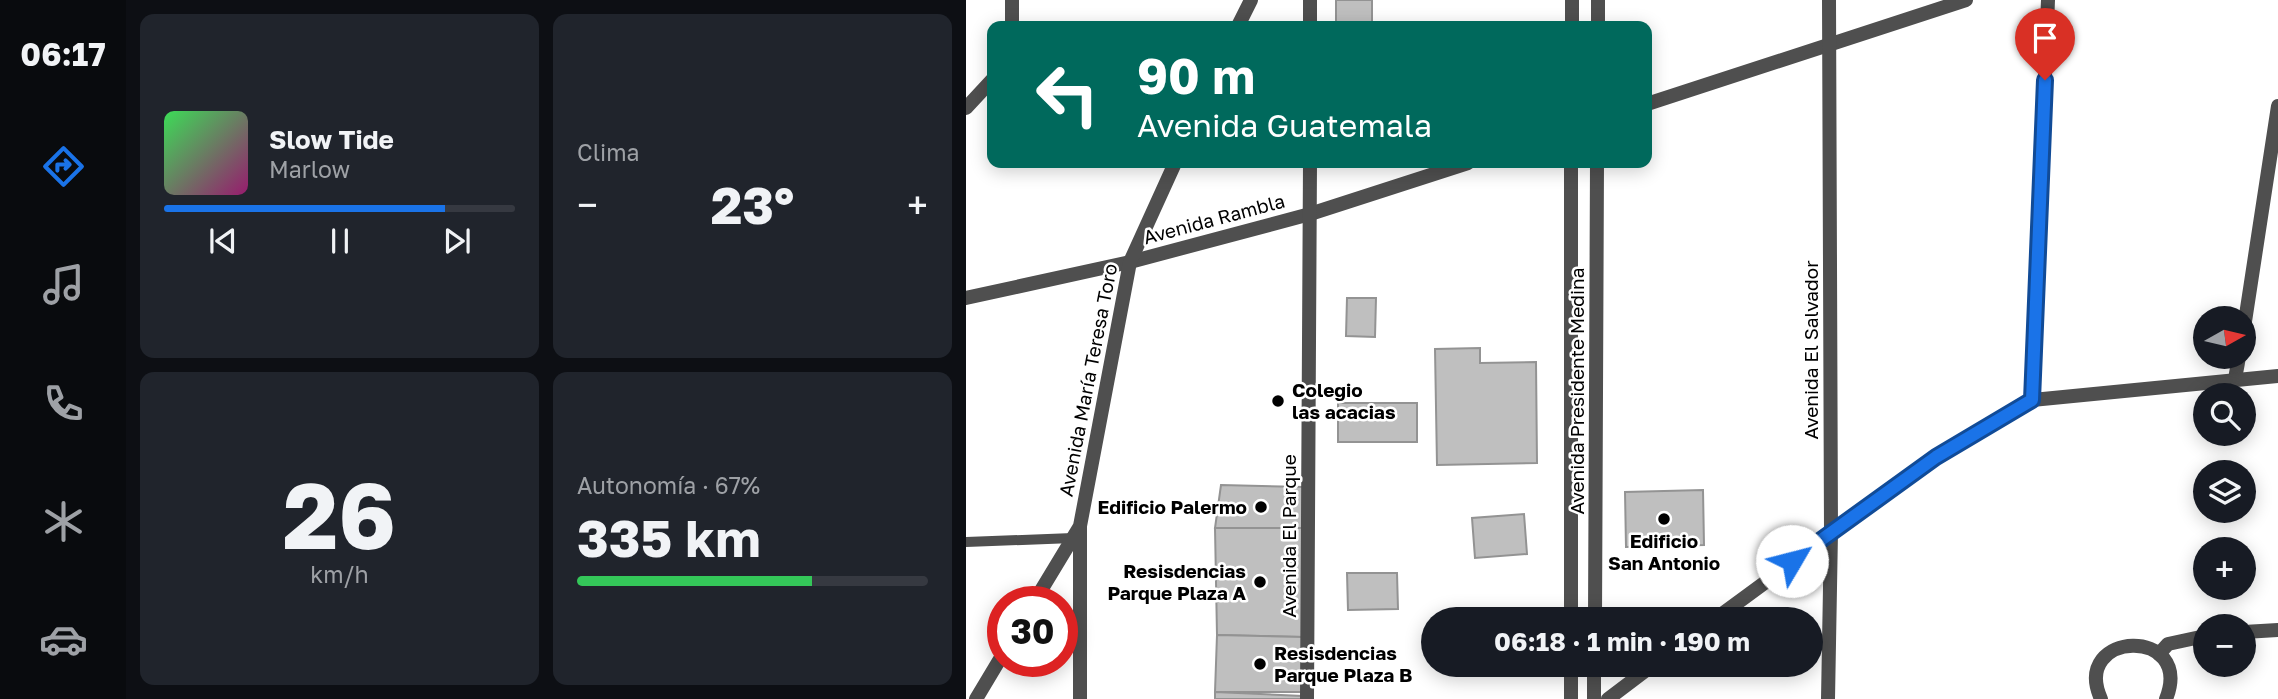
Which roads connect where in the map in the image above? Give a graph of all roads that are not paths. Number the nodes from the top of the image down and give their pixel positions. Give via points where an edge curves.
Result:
1 (1012, 0) edge
2 (1251, 0) edge
3 (1310, 0) edge
4 (1572, 0) edge
5 (1598, 0) edge
6 (1829, 0) edge
7 (1966, 0) edge
8 (2048, 0) edge
9 (1012, 21) edge
10 (1240, 21) edge
11 (1310, 21) edge
12 (1572, 21) edge
13 (1598, 21) edge
14 (1829, 43) junction
15 (987, 85) edge
16 (1652, 102) edge
17 (2278, 106) edge
18 (966, 108) edge
19 (1173, 168) edge
20 (1310, 168) edge
21 (1453, 168) edge
22 (1571, 168) edge
23 (1597, 168) edge
24 (1310, 214) junction
25 (1130, 262) junction
26 (966, 298) edge
27 (2247, 306) edge
28 (2237, 369) edge
29 (2278, 376) edge
30 (2235, 379) junction
31 (2032, 400) junction
32 (1076, 532) junction
33 (1831, 532) junction
34 (966, 542) edge
35 (1044, 586) edge
36 (1571, 607) edge
37 (1595, 607) edge
38 (1731, 607) edge
39 (2278, 630) edge
40 (2256, 631) edge
41 (2193, 639) edge
42 (2159, 654) junction
43 (989, 677) edge
44 (1571, 677) edge
45 (1594, 677) edge
46 (1637, 677) edge
47 (976, 699) edge
48 (1080, 699) edge
49 (1307, 699) edge
50 (1571, 699) edge
51 (1594, 699) edge
52 (1608, 699) edge
53 (1828, 699) edge
54 (2101, 699) edge
55 (2166, 699) edge

1 - 9 street
2 - 10 street
3 - 11 street
4 - 12 street
5 - 13 street
6 - 14 street, Avenida El Salvador
7 - 14 street
8 - 31 street
14 - 16 street
14 - 33 street, Avenida El Salvador
15 - 18 street
17 - 27 street
19 - 25 street, Avenida María Teresa Toro
20 - 24 street, Avenida El Parque
21 - 24 street, Avenida Rambla
22 - 36 street, Avenida Presidente Medina
23 - 37 street, Avenida Presidente Medina
24 - 25 street, Avenida Rambla
24 - 49 street, Avenida El Parque
25 - 26 street, Avenida Rambla
25 - 32 street, Avenida María Teresa Toro
28 - 30 street
29 - 30 street
30 - 31 street
31 - 33 street via 1936,457
32 - 34 lane
32 - 35 street, Avenida María Teresa Toro
32 - 48 street
33 - 38 street
33 - 53 street, Avenida El Salvador
39 - 40 street
41 - 42 street via 2168,644
42 - 54 street via 2137,644 2114,649 2099,667 2096,679
42 - 55 street via 2170,676
43 - 47 street
44 - 50 street
45 - 51 street
46 - 52 street

